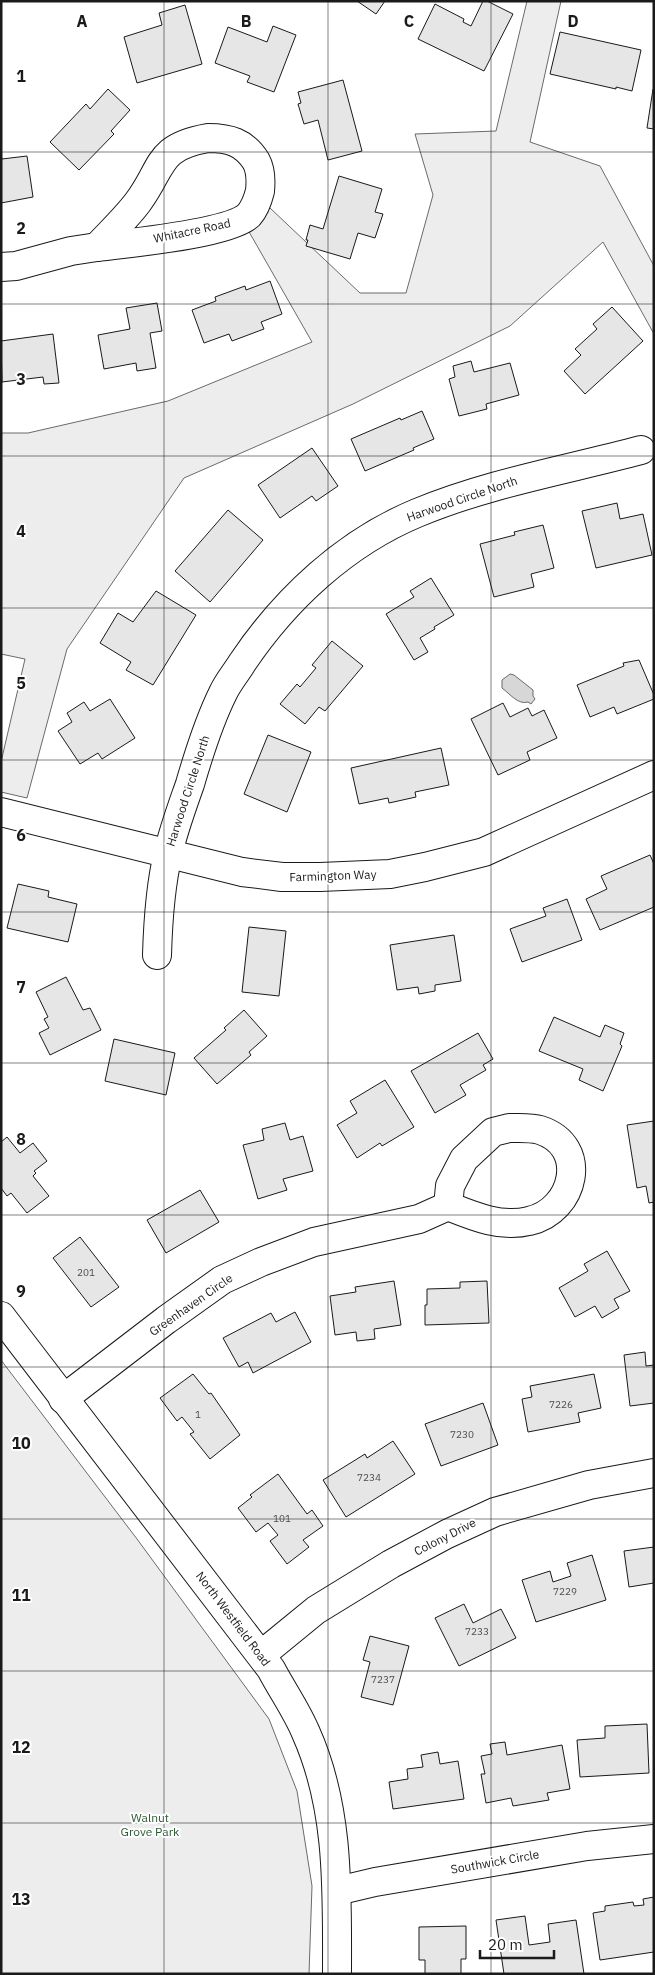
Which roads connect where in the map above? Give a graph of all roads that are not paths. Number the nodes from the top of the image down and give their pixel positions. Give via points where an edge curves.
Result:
1 (97, 247) junction
2 (1, 267) edge
3 (649, 443) edge
4 (654, 775) edge
5 (1, 812) edge
6 (168, 854) junction
7 (157, 955) dead end
8 (448, 1206) junction
9 (1, 1316) edge
10 (63, 1399) junction
11 (654, 1473) edge
12 (260, 1655) junction
13 (654, 1838) edge
14 (337, 1891) junction
15 (337, 1974) edge

1 - 1 street, Whitacre Road via 185,235 238,222 249,214 258,199 259,167 250,152 229,138 200,139 175,148 161,161 144,195
1 - 2 street, Whitacre Road
3 - 6 street, Harwood Circle North via 580,466 510,481 416,513 378,532 306,586 260,638 223,692 200,748
4 - 6 street, Farmington Way via 484,852 390,874 282,877 242,872
5 - 6 street, Farmington Way
6 - 7 street, Harwood Circle North via 160,903
8 - 8 street via 473,1217 507,1223 530,1221 552,1211 563,1200 570,1184 572,1162 565,1149 540,1130 509,1128 493,1132 464,1159 450,1186
8 - 10 street, Greenhaven Circle via 419,1219 314,1242 222,1280
9 - 10 street, North Westfield Road
10 - 12 street, North Westfield Road
11 - 12 street, Colony Drive via 570,1490 495,1512 447,1534 316,1610
12 - 14 street, North Westfield Road via 306,1732 319,1766 330,1810
13 - 14 street, Southwick Circle via 587,1846
14 - 15 street, North Westfield Road

